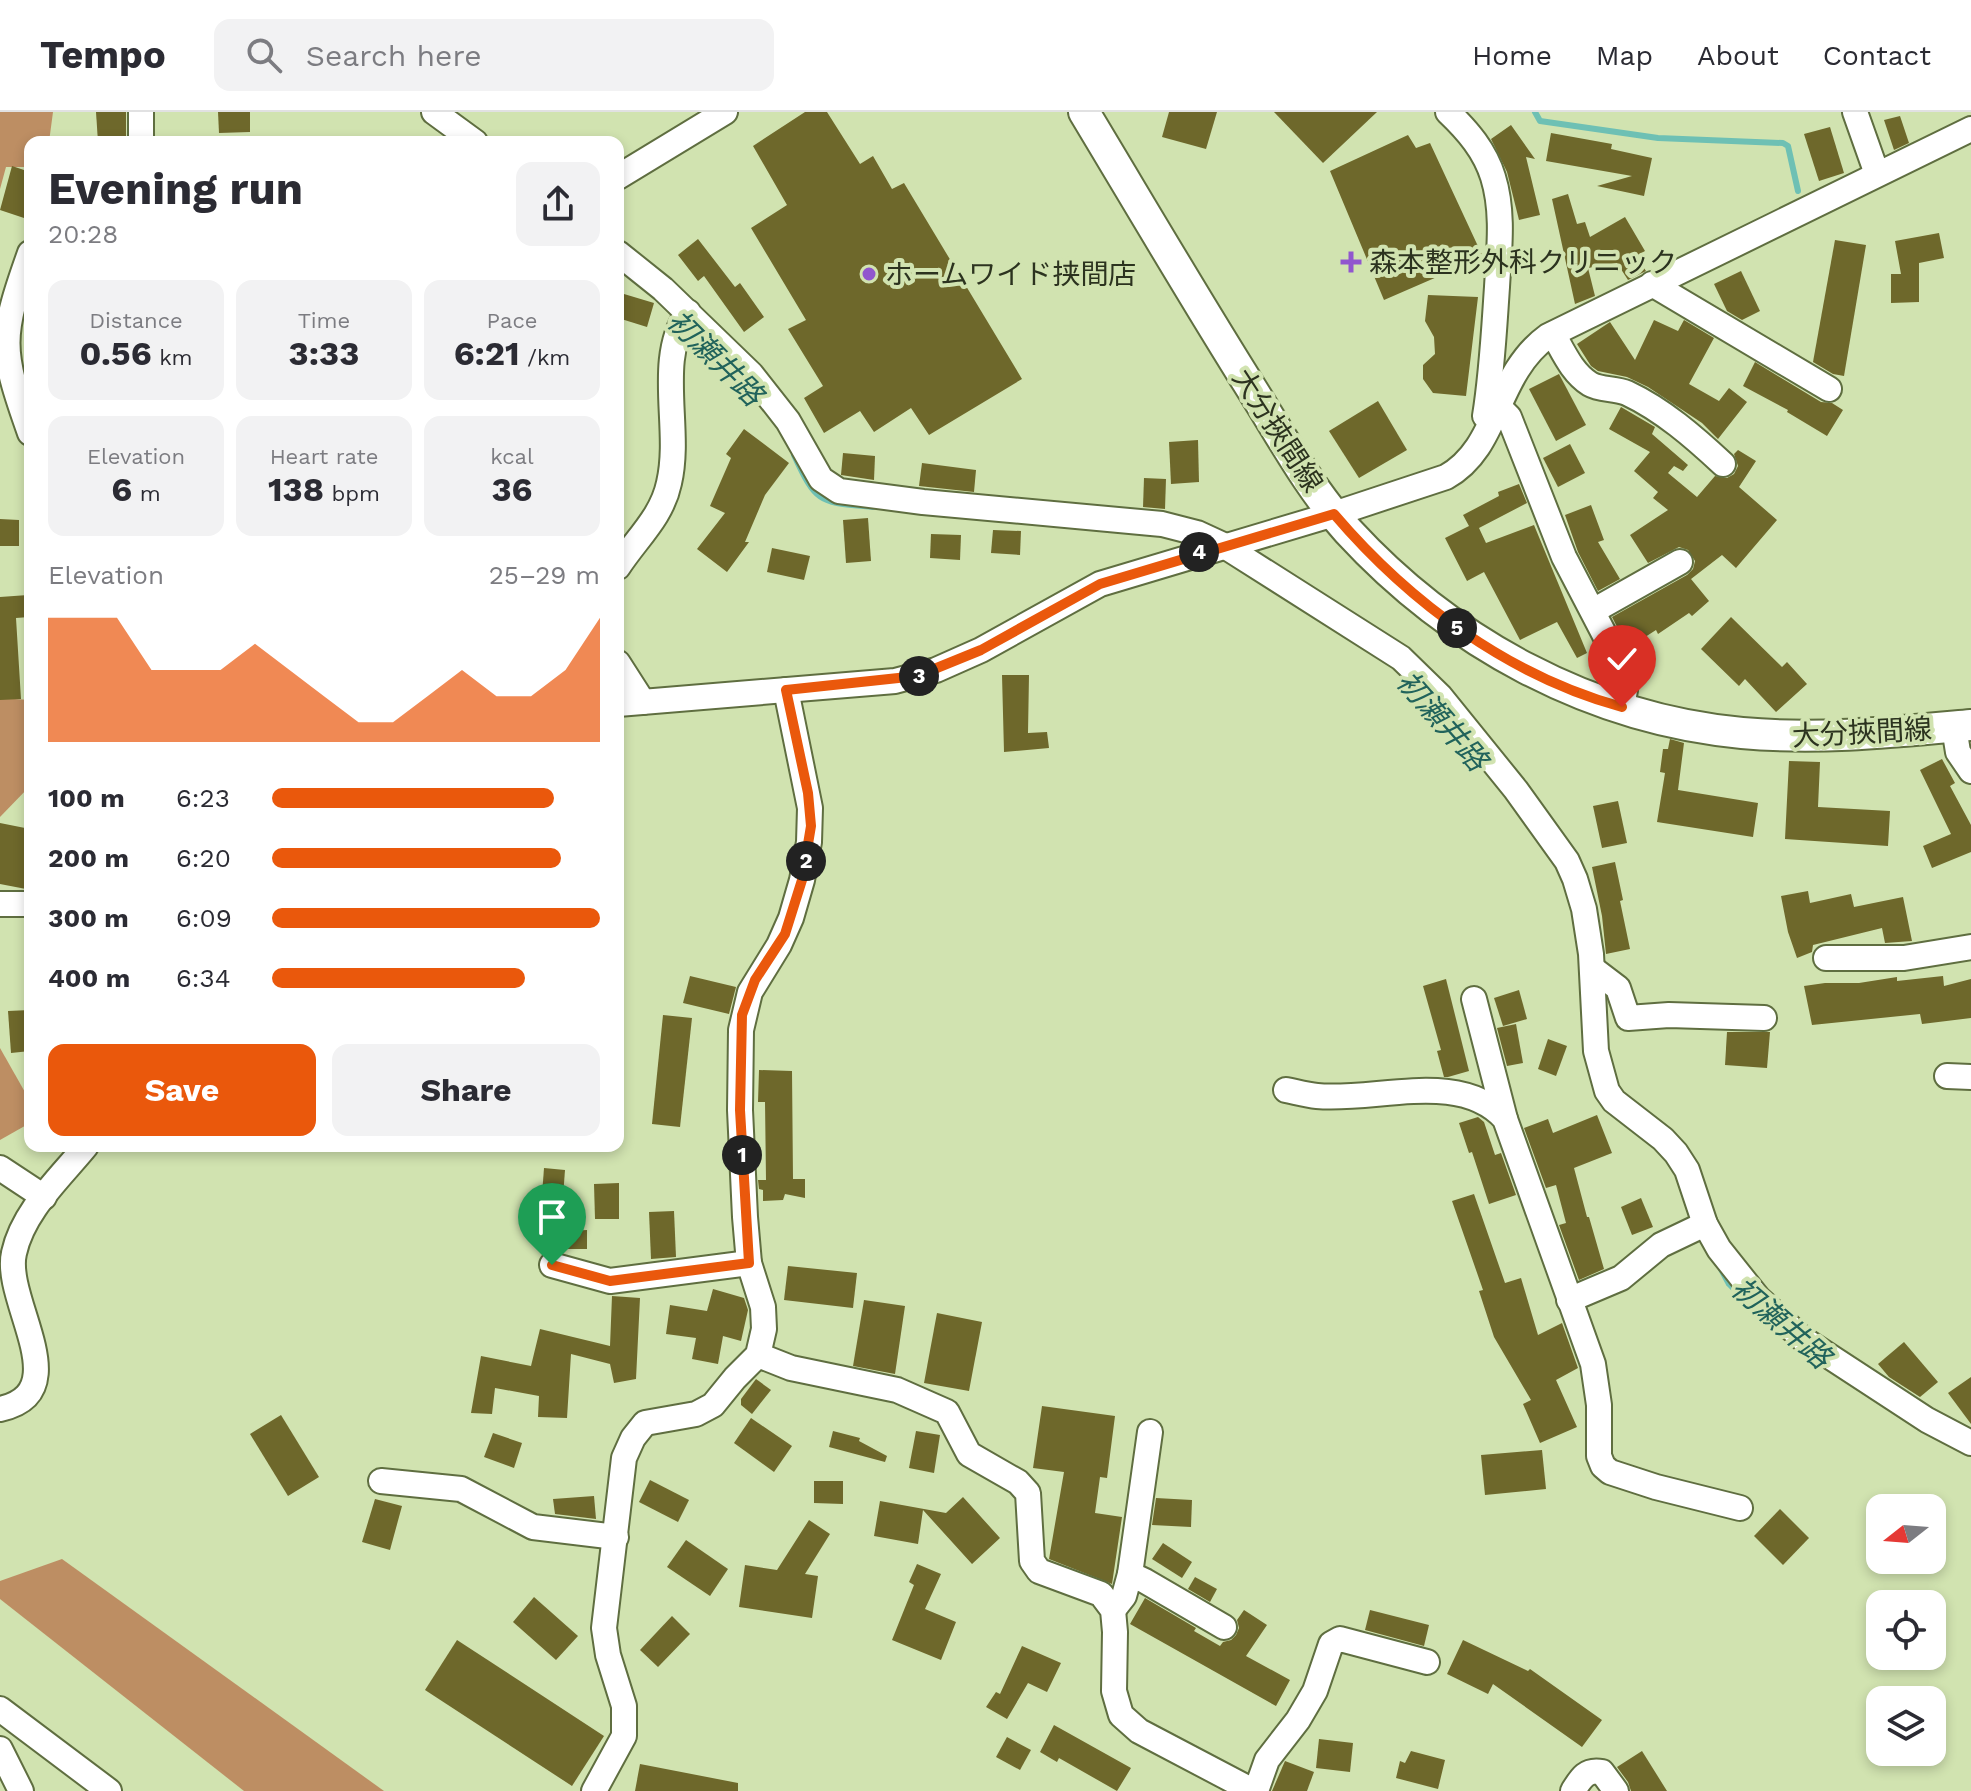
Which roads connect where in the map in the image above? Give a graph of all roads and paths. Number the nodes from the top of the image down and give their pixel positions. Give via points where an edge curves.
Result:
1 (141, 112) edge
2 (434, 112) edge
3 (725, 112) edge
4 (1084, 112) edge
5 (1448, 112) edge
6 (1855, 112) edge
7 (1971, 129) edge
8 (141, 136) edge
9 (467, 136) edge
10 (624, 173) edge
11 (1877, 174) junction
12 (624, 258) edge
13 (24, 268) edge
14 (1652, 284) junction
15 (688, 312) junction
16 (1553, 334) junction
17 (1829, 389) dead end
18 (1498, 406) junction
19 (24, 419) edge
20 (1477, 449) junction
21 (1723, 464) dead end
22 (1334, 514) junction
23 (1212, 548) junction
24 (624, 559) edge
25 (1680, 562) dead end
26 (1593, 611) junction
27 (624, 672) edge
28 (786, 690) junction
29 (643, 702) junction
30 (624, 704) edge
31 (1622, 707) junction
32 (1962, 726) edge
33 (1971, 771) edge
34 (0, 904) edge
35 (24, 904) edge
36 (1971, 947) edge
37 (1826, 958) dead end
38 (1593, 969) junction
39 (1474, 999) dead end
40 (1764, 1018) dead end
41 (1286, 1090) dead end
42 (1505, 1119) junction
43 (81, 1152) edge
44 (0, 1168) edge
45 (44, 1197) junction
46 (1705, 1224) junction
47 (749, 1263) junction
48 (552, 1265) dead end
49 (1569, 1300) junction
50 (758, 1355) junction
51 (0, 1409) edge
52 (1150, 1432) dead end
53 (1971, 1443) edge
54 (381, 1481) dead end
55 (1740, 1508) dead end
56 (616, 1537) junction
57 (1130, 1574) junction
58 (1113, 1610) junction
59 (1224, 1627) dead end
60 (1427, 1662) dead end
61 (0, 1709) edge
62 (0, 1749) edge
63 (21, 1791) edge
64 (109, 1791) edge
65 (594, 1791) edge
66 (1254, 1791) edge
67 (1573, 1791) edge
68 (1616, 1791) edge

1 - 8 street
2 - 9 street
3 - 10 street
4 - 22 main road, 大分挾間線 via 1239,370
5 - 20 street via 1481,151 1498,198 1492,371
6 - 11 street
7 - 11 street
11 - 14 street
12 - 15 street
13 - 19 street via 4,322 2,345
14 - 16 street
14 - 17 street
15 - 23 street via 770,396 821,479 839,491 1162,524 1197,533
15 - 24 street via 675,338 674,435 667,493
16 - 18 street via 1525,356
16 - 21 street via 1590,384 1639,399
18 - 20 street
18 - 26 street via 1509,417 1564,557
20 - 22 street via 1446,477
22 - 23 street
22 - 31 main road, 大分挾間線 via 1396,578 1460,629 1530,671
23 - 28 street via 1091,588 981,650 926,673 895,681
23 - 38 street via 1401,658 1440,696 1567,861 1584,909
25 - 26 street
26 - 31 street via 1624,684
27 - 29 street
28 - 29 street
28 - 47 street via 811,826 788,926 755,980 742,1015 740,1110
29 - 30 street
31 - 32 main road, 大分挾間線 via 1695,727 1770,735 1854,736
32 - 33 street via 1958,752
34 - 35 street
36 - 37 street via 1904,958
38 - 40 street via 1618,988 1628,1018
38 - 46 street via 1594,1037 1607,1091 1676,1153
39 - 42 street
41 - 42 street via 1317,1096 1420,1090 1464,1096 1494,1107
42 - 49 street
43 - 45 street
44 - 45 street
45 - 51 street via 26,1221 12,1262 38,1372 23,1398
46 - 49 street via 1661,1245 1621,1278
46 - 53 street via 1758,1298 1803,1339
47 - 48 street via 610,1281
47 - 50 street via 763,1307
49 - 55 street via 1597,1381 1603,1466 1656,1487
50 - 56 street via 713,1405 696,1414 645,1423 633,1438 624,1458
50 - 58 street via 791,1368 897,1390 947,1412 969,1454 1028,1493 1032,1561 1039,1571 1101,1594
52 - 57 street
54 - 56 street via 461,1489 533,1527
56 - 65 street via 604,1628 624,1706 624,1736
57 - 58 street
57 - 59 street
58 - 66 street via 1114,1691 1121,1715 1139,1731
60 - 66 street via 1340,1639 1331,1644 1315,1691 1267,1760
61 - 64 street
62 - 63 street
67 - 68 street via 1582,1775 1593,1770 1602,1772

